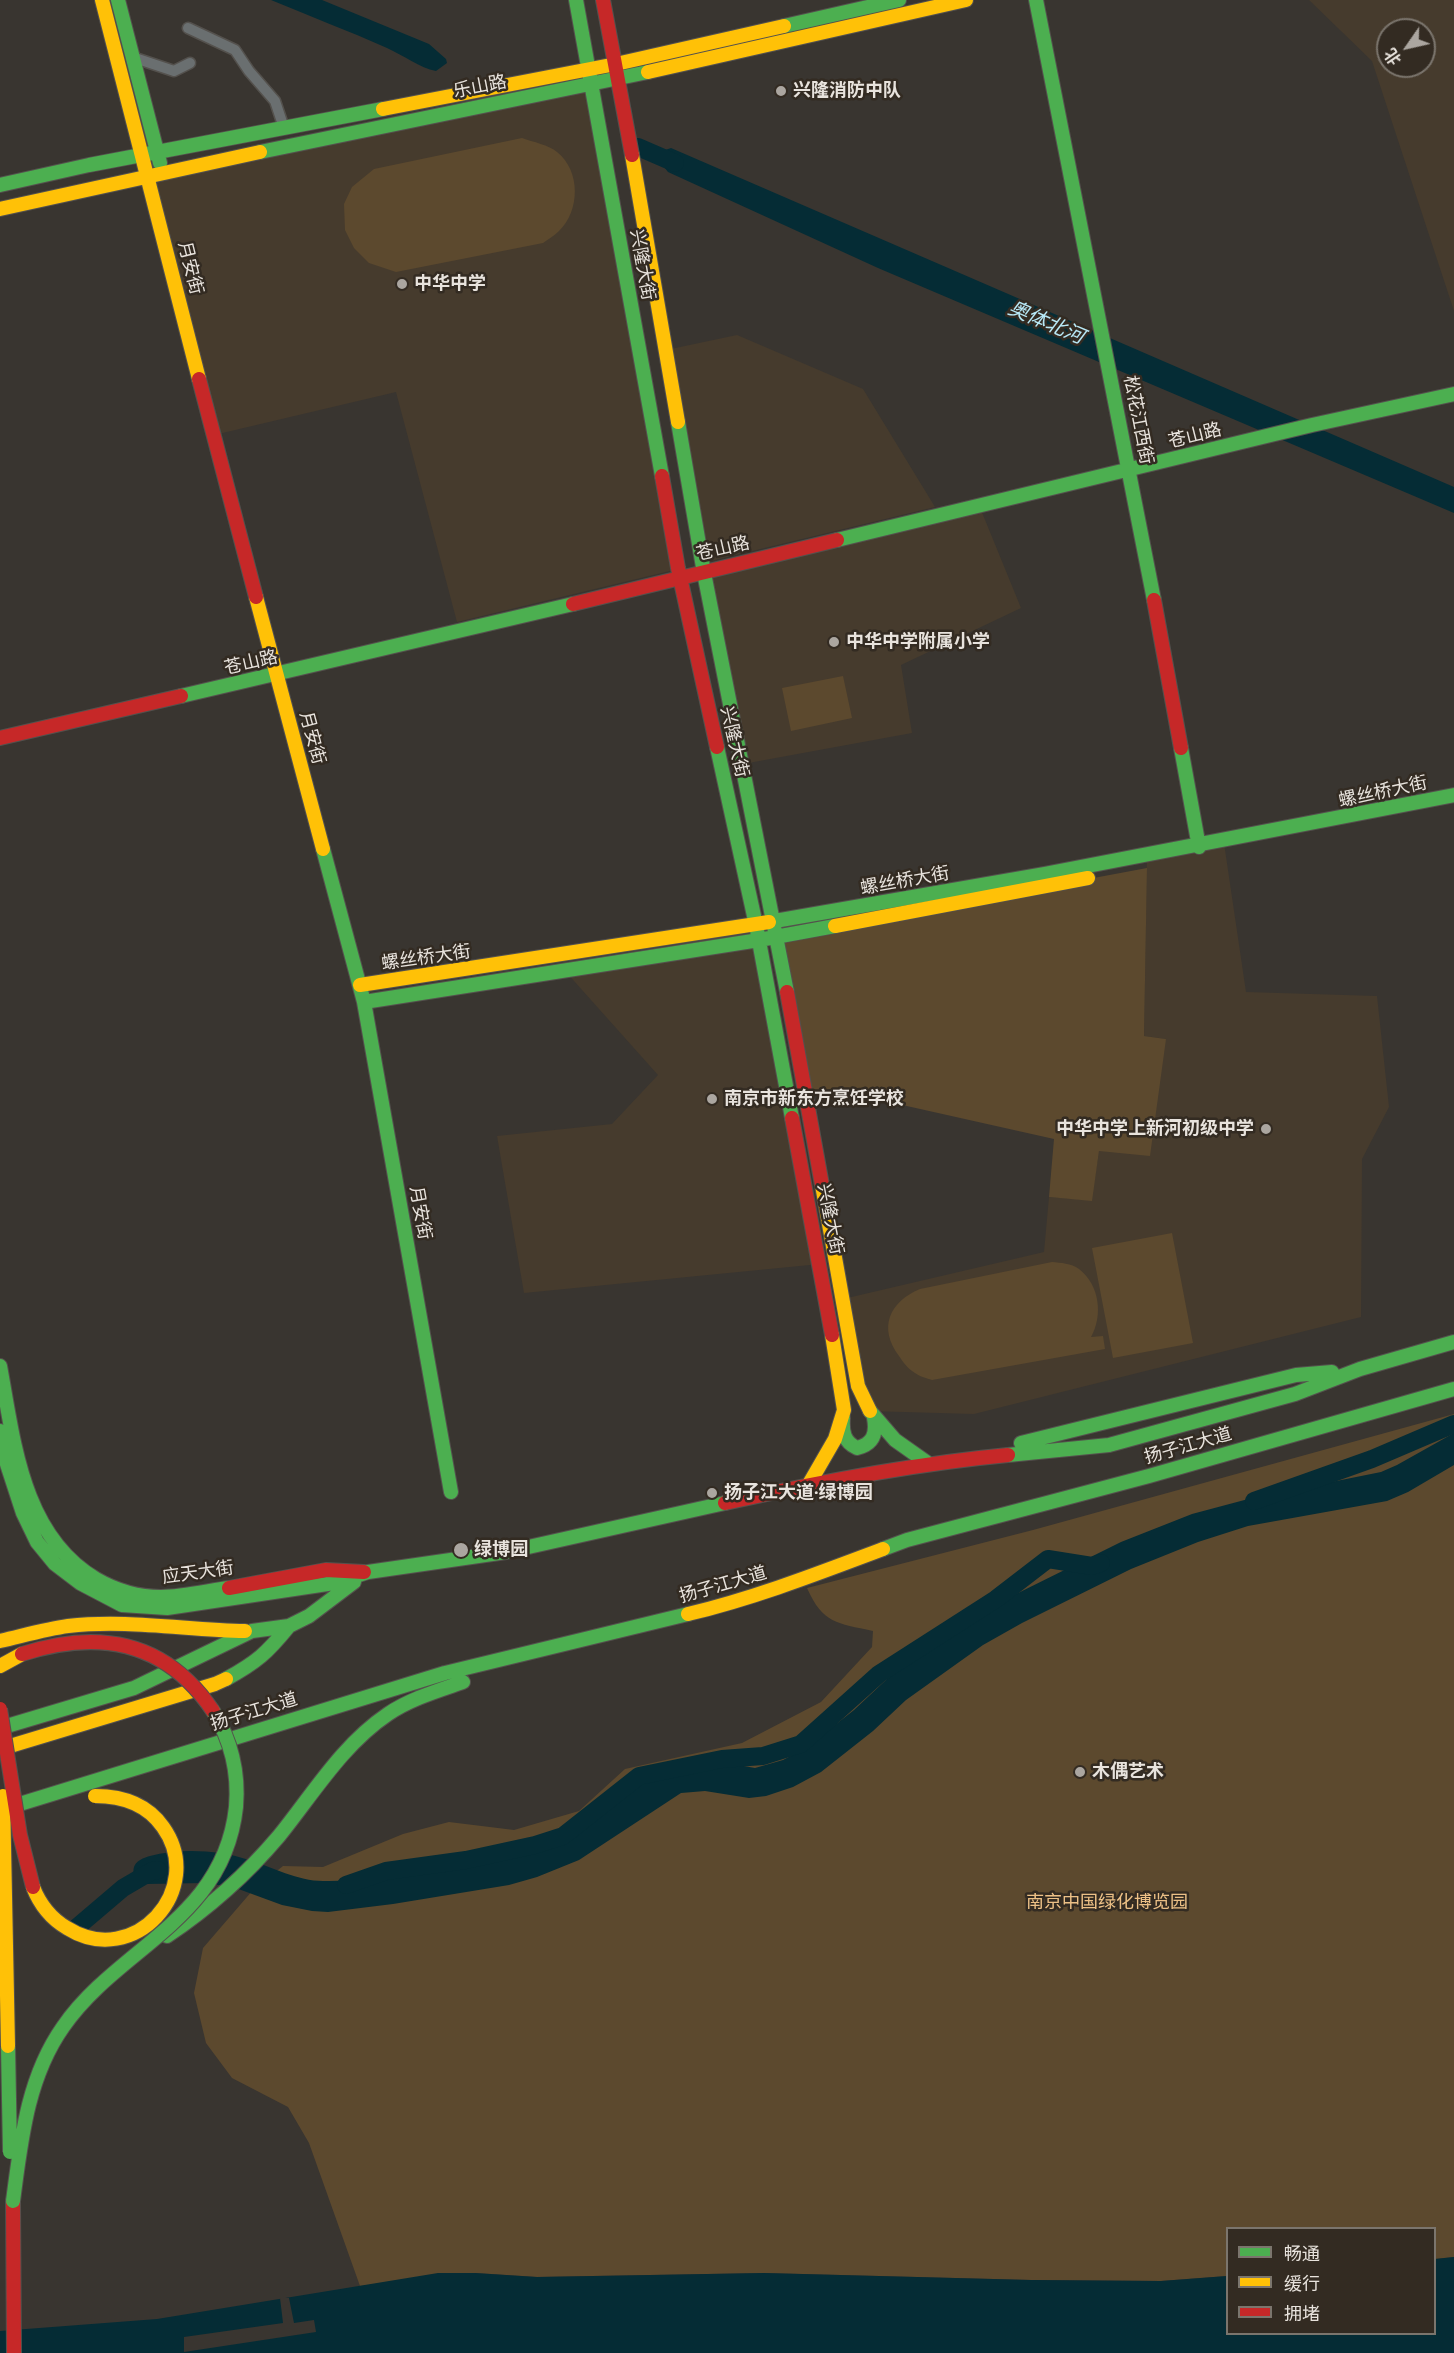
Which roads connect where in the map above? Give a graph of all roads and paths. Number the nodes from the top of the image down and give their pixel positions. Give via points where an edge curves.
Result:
1 (102, 0) edge
2 (118, 0) edge
3 (576, 0) edge
4 (603, 0) edge
5 (899, 0) edge
6 (966, 0) edge
7 (1036, 0) edge
8 (188, 28) dead end
9 (132, 57) junction
10 (190, 63) dead end
11 (616, 64) junction
12 (591, 76) junction
13 (618, 79) junction
14 (284, 128) junction
15 (157, 153) junction
16 (141, 155) junction
17 (154, 174) junction
18 (0, 185) edge
19 (0, 209) edge
20 (1454, 385) edge
21 (1454, 394) edge
22 (1308, 422) junction
23 (1129, 466) junction
24 (703, 568) junction
25 (679, 573) junction
26 (275, 670) junction
27 (0, 728) edge
28 (0, 738) edge
29 (1454, 795) edge
30 (1454, 807) edge
31 (1199, 848) junction
32 (775, 922) junction
33 (756, 925) junction
34 (778, 937) junction
35 (759, 940) junction
36 (360, 985) junction
37 (364, 1002) junction
38 (1454, 1342) edge
39 (0, 1366) edge
40 (1360, 1369) junction
41 (1454, 1389) edge
42 (844, 1411) junction
43 (874, 1418) junction
44 (0, 1431) edge
45 (955, 1460) junction
46 (929, 1464) junction
47 (809, 1484) junction
48 (451, 1492) dead end
49 (368, 1572) junction
50 (289, 1626) junction
51 (252, 1631) junction
52 (0, 1641) edge
53 (540, 1650) junction
54 (0, 1665) edge
55 (0, 1704) edge
56 (0, 1709) edge
57 (0, 1728) edge
58 (0, 1749) edge
59 (60, 1792) junction
60 (0, 1810) edge
61 (146, 1949) junction
62 (13, 2200) junction
63 (14, 2353) edge

1 - 16 main road, 月安街
2 - 9 main road
3 - 12 main road, 兴隆大街
4 - 11 main road, 兴隆大街
5 - 11 main road, 乐山路
6 - 13 main road, 乐山路
7 - 23 main road, 松花江西街
8 - 14 street via 235,50 275,101
9 - 10 street via 174,71
9 - 15 main road
11 - 12 main road, 乐山路
11 - 13 main road, 兴隆大街
12 - 13 main road, 乐山路
12 - 14 main road, 乐山路
12 - 17 main road, 乐山路
12 - 25 main road, 兴隆大街
13 - 24 main road, 兴隆大街
14 - 15 main road, 乐山路
15 - 16 main road, 乐山路
15 - 17 main road
16 - 17 main road, 月安街
16 - 18 main road, 乐山路
17 - 19 main road, 乐山路
17 - 26 main road, 月安街
20 - 22 main road, 苍山路
21 - 22 main road, 苍山路
22 - 23 main road, 苍山路
23 - 24 main road, 苍山路
23 - 31 main road, 松花江西街
24 - 25 main road, 苍山路
24 - 32 main road, 兴隆大街
25 - 26 main road, 苍山路
25 - 33 main road, 兴隆大街
26 - 27 main road, 苍山路
26 - 28 main road, 苍山路
26 - 36 main road, 月安街
29 - 31 main road, 螺丝桥大街
30 - 34 main road, 螺丝桥大街
31 - 32 main road, 螺丝桥大街
32 - 33 main road, 螺丝桥大街
32 - 34 main road, 兴隆大街
33 - 35 main road, 兴隆大街
33 - 36 main road, 螺丝桥大街
34 - 35 main road, 螺丝桥大街
34 - 43 main road, 兴隆大街 via 858,1386
35 - 37 main road, 螺丝桥大街
35 - 42 main road, 兴隆大街
36 - 37 main road, 月安街
37 - 48 main road, 月安街
38 - 40 main road, 扬子江大道
39 - 49 main road, 应天大街 via 14,1445 30,1500 63,1554 104,1584 128,1593 161,1598 326,1570
40 - 45 main road via 1296,1375
40 - 45 main road, 扬子江大道 via 1295,1394 1109,1445
41 - 53 main road, 扬子江大道 via 1149,1476 907,1539 723,1606
42 - 43 main road via 844,1437 857,1448 871,1443 875,1437
42 - 47 main road, 兴隆大街 via 823,1464
43 - 46 main road, 兴隆大街 via 882,1430
44 - 49 main road via 23,1513 37,1542 55,1564 80,1583 122,1605 168,1608 334,1583
45 - 46 main road, 扬子江大道
46 - 47 main road, 扬子江大道
47 - 49 main road, 扬子江大道 via 486,1555
49 - 50 main road, 扬子江大道 via 309,1616
50 - 51 main road, 扬子江大道
50 - 58 main road, 扬子江大道 via 252,1665 215,1684
51 - 52 main road via 136,1624 68,1626
51 - 57 main road, 扬子江大道 via 134,1688
53 - 59 main road, 扬子江大道 via 445,1673
53 - 61 main road via 386,1715 351,1744 266,1852 243,1875 190,1922
54 - 61 main road, bridge via 50,1644 102,1640 149,1654 175,1669 202,1694 226,1732 239,1789 229,1842 217,1870 198,1897
55 - 56 main road, bridge
56 - 59 main road, bridge via 21,1842 40,1903 63,1926 84,1938 117,1939 145,1928 164,1909 175,1881 175,1851 157,1820 137,1804 109,1796
56 - 62 main road, bridge
59 - 60 main road, 扬子江大道
61 - 62 main road, bridge via 80,2006 40,2066 29,2096
62 - 63 main road

